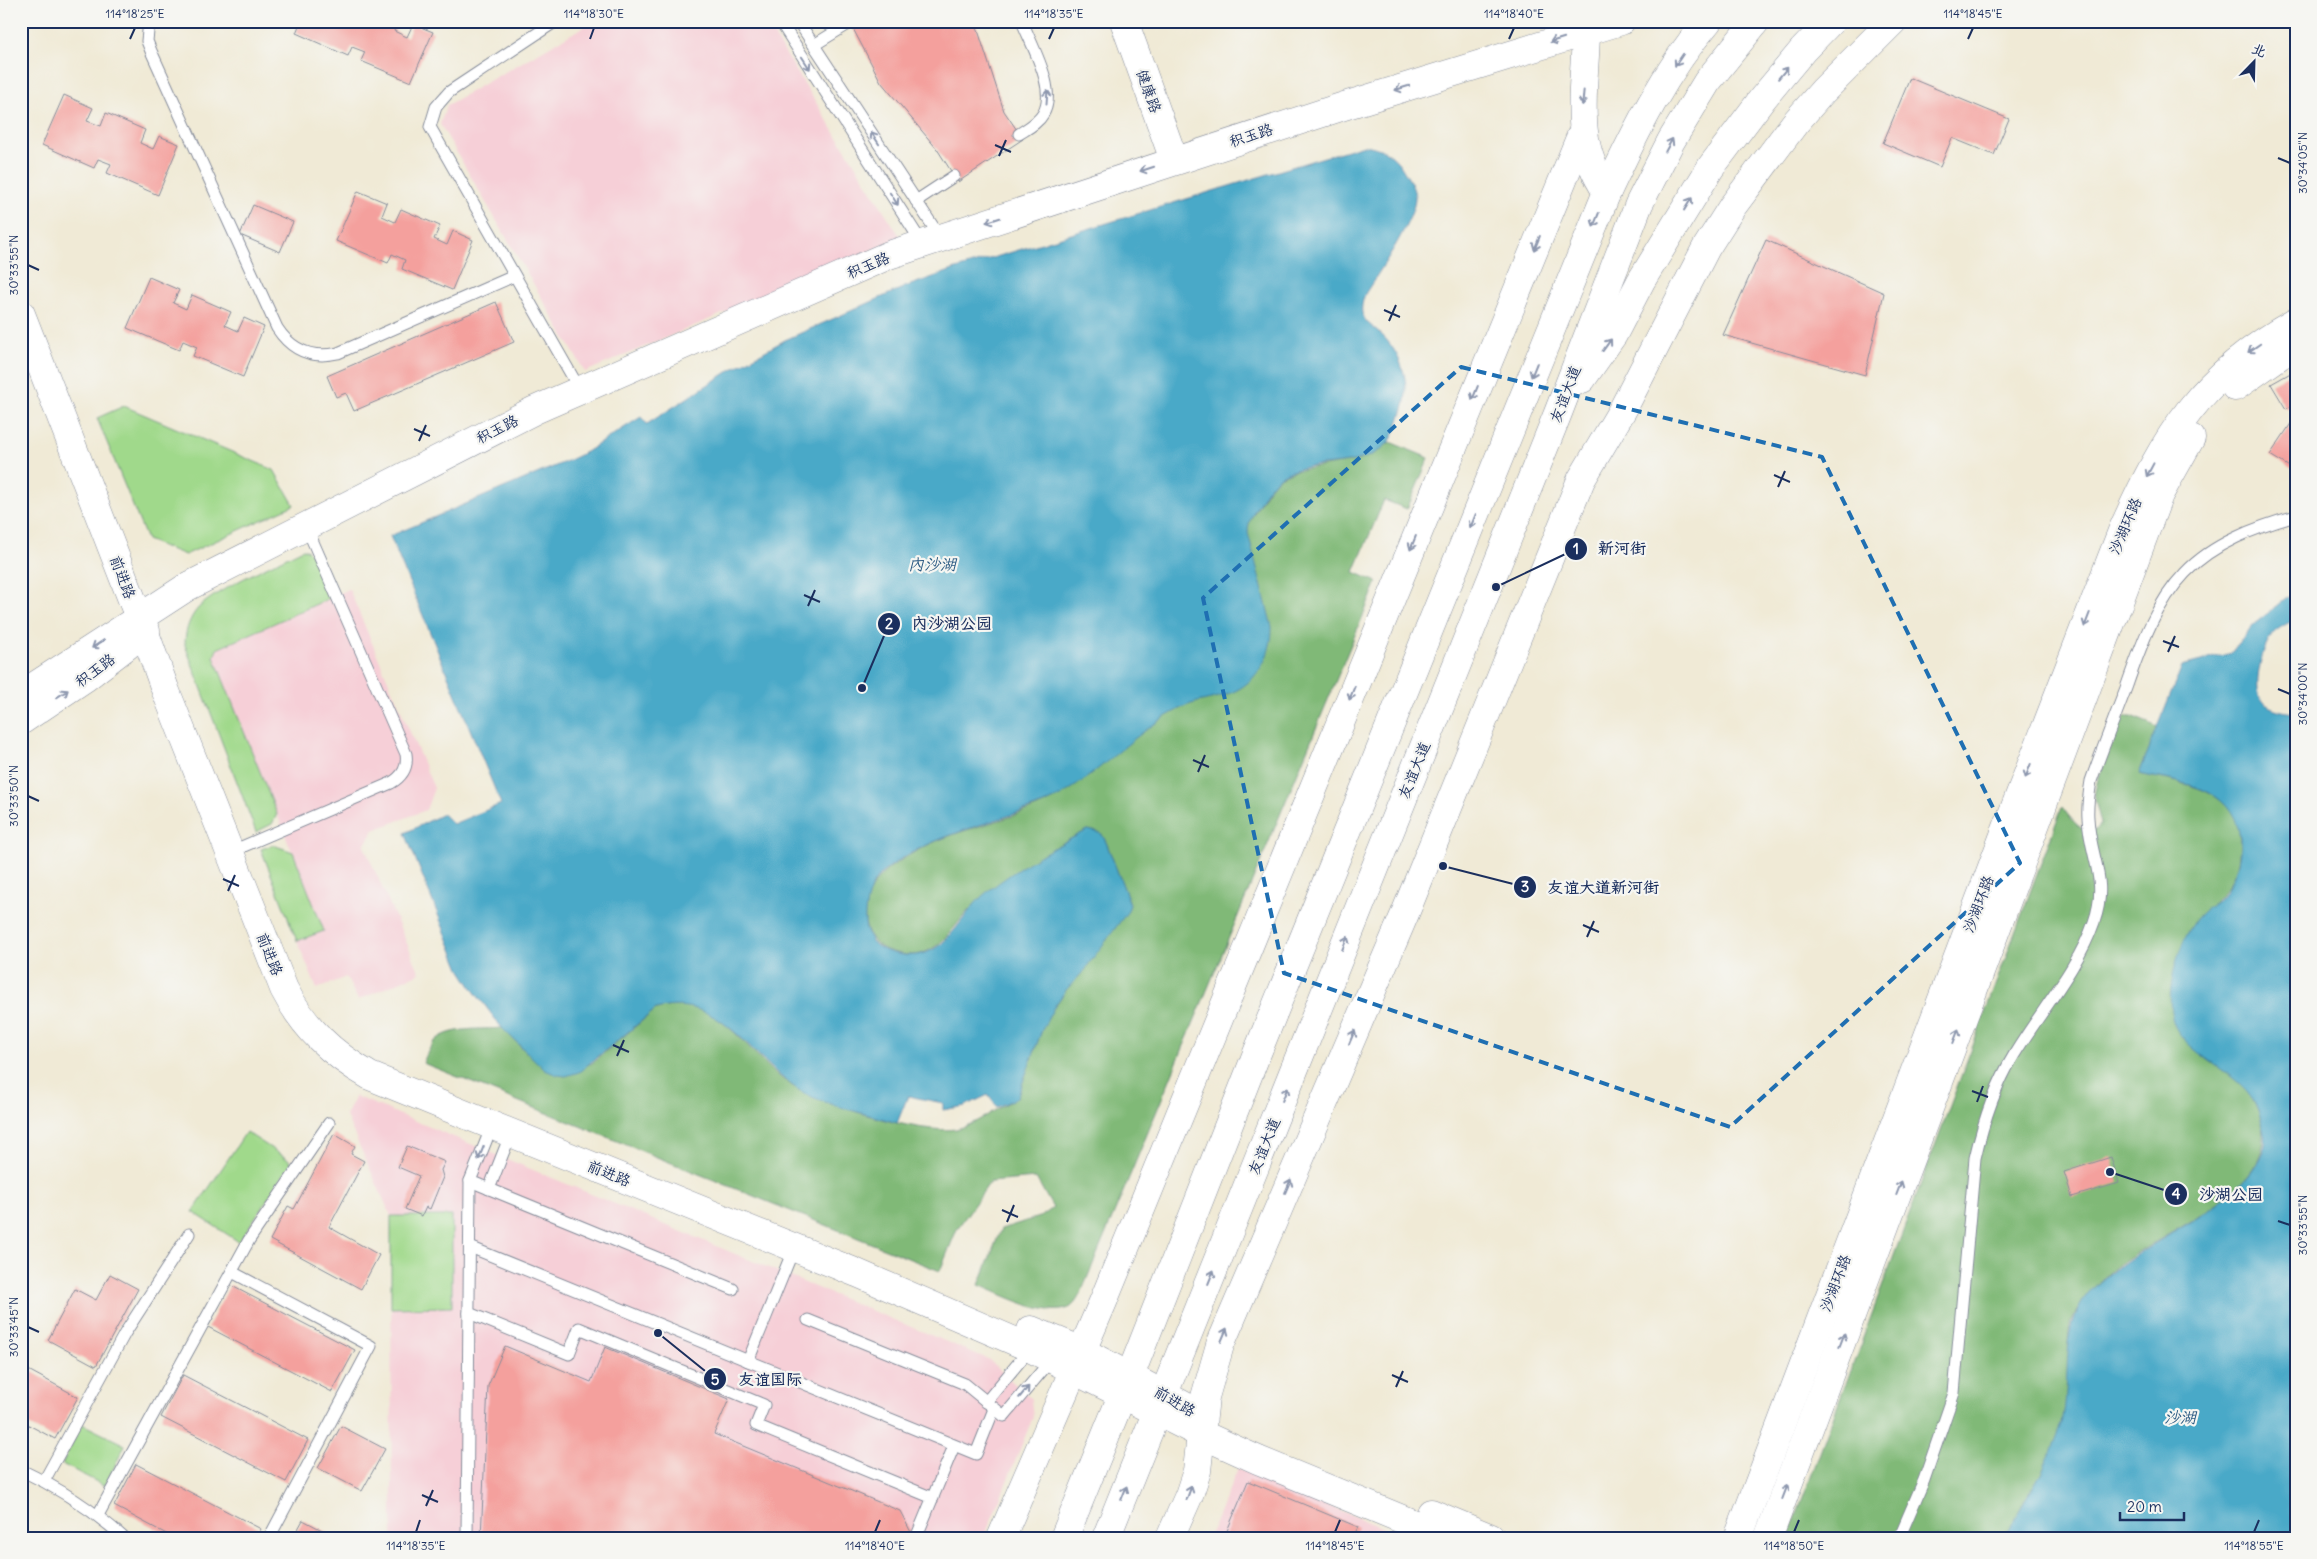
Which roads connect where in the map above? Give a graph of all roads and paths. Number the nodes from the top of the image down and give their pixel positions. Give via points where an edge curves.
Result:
1 (149, 21) edge
2 (556, 21) edge
3 (780, 21) edge
4 (798, 21) edge
5 (1022, 21) edge
6 (1124, 21) edge
7 (1143, 21) edge
8 (1621, 21) edge
9 (1708, 21) edge
10 (1756, 21) edge
11 (1831, 21) edge
12 (1893, 21) edge
13 (850, 23) dead end
14 (1590, 26) edge
15 (814, 45) junction
16 (1582, 133) junction
17 (1020, 134) dead end
18 (1182, 158) junction
19 (954, 176) dead end
20 (1607, 192) junction
21 (916, 201) junction
22 (931, 240) junction
23 (514, 276) junction
24 (21, 314) edge
25 (2296, 322) edge
26 (2296, 344) edge
27 (580, 390) junction
28 (1558, 413) junction
29 (2296, 516) edge
30 (306, 526) junction
31 (146, 619) junction
32 (21, 694) edge
33 (21, 721) edge
34 (230, 852) junction
35 (329, 1122) dead end
36 (502, 1129) junction
37 (470, 1181) junction
38 (489, 1189) junction
39 (189, 1234) dead end
40 (470, 1247) junction
41 (794, 1248) junction
42 (232, 1272) junction
43 (857, 1273) junction
44 (733, 1288) dead end
45 (469, 1313) junction
46 (808, 1320) dead end
47 (1059, 1357) junction
48 (748, 1361) junction
49 (1126, 1385) junction
50 (1161, 1403) junction
51 (990, 1405) junction
52 (1202, 1425) junction
53 (954, 1446) junction
54 (21, 1470) edge
55 (44, 1481) junction
56 (933, 1498) junction
57 (98, 1515) junction
58 (124, 1538) edge
59 (269, 1538) edge
60 (467, 1538) edge
61 (916, 1538) edge
62 (1001, 1538) edge
63 (1064, 1538) edge
64 (1106, 1538) edge
65 (1170, 1538) edge
66 (1448, 1538) edge
67 (1491, 1538) edge
68 (1738, 1538) edge
69 (1768, 1538) edge
70 (1899, 1538) edge

1 - 23 lane via 147,41 155,60 277,328 296,349 313,355 338,353
2 - 23 lane via 449,92 436,107 430,127
3 -> 22 lane
4 - 15 lane
17 -> 5 lane via 1044,112 1049,92
6 - 18 main road, 健康路
7 - 18 main road, 健康路
8 - 14 main road, 积玉路
9 -> 20 main road via 1664,83
28 -> 10 main road, 友谊大道 via 1654,172 1707,82
28 -> 11 main road via 1613,335 1641,281 1711,167 1768,91
52 -> 12 main road via 1209,1377 1220,1345 1404,916 1581,480 1623,409 1706,248 1732,207 1822,91
13 - 15 lane
14 -> 16 main road
14 -> 18 main road, 积玉路
21 -> 15 lane
16 - 20 main road via 1587,155
16 -> 47 main road
18 -> 22 main road, 积玉路
19 - 21 lane
20 -> 49 main road via 1255,1058
21 - 22 lane
22 - 27 main road, 积玉路
23 - 27 lane
24 - 31 main road, 前进路
25 -> 68 main road, 沙湖环路 via 2255,347 2206,390 2173,431 2139,492 2002,838
69 -> 26 main road, 沙湖环路 via 2159,495 2187,443 2226,394
27 - 30 main road, 积玉路 via 526,414
50 -> 28 main road, 友谊大道
29 - 70 lane via 2218,546 2184,573 2167,597 2142,645 2091,781 2088,820 2101,883 2100,903 2072,965 2013,1057 1982,1130 1975,1158 1954,1393 1924,1480
30 - 31 main road, 积玉路 via 216,571
30 - 34 lane via 406,754 406,766 403,774 391,783
31 -> 32 main road, 积玉路
33 -> 31 main road, 积玉路 via 85,678
31 - 34 main road, 前进路 via 165,689
34 - 36 main road, 前进路 via 284,988 295,1010 315,1036 337,1056 370,1076
35 - 42 lane via 249,1240
36 -> 37 lane
36 - 38 lane
36 - 41 main road, 前进路
37 - 38 lane
37 - 40 lane
38 - 44 lane
39 - 55 lane via 126,1333
40 - 45 lane
40 - 48 lane
41 - 43 main road, 前进路
41 - 48 lane
42 - 57 lane
42 - 59 lane via 371,1346
43 - 47 main road, 前进路
43 - 47 main road, 前进路 via 955,1300
45 - 56 lane via 569,1354 579,1328 764,1404 756,1425
45 - 60 lane
46 - 51 lane via 965,1384
47 - 49 main road, 前进路
47 - 51 lane
51 -> 47 lane via 1004,1416
47 - 62 main road
48 - 53 lane
49 - 50 main road, 前进路
49 - 63 main road
50 - 52 main road, 前进路
64 -> 50 main road, 友谊大道
51 - 53 lane via 976,1454
65 -> 52 main road via 1197,1471
52 - 66 main road, 前进路
52 - 67 main road, 前进路 via 1243,1436
53 - 56 lane
54 - 55 lane
55 - 57 lane
56 - 61 lane
57 - 58 lane

